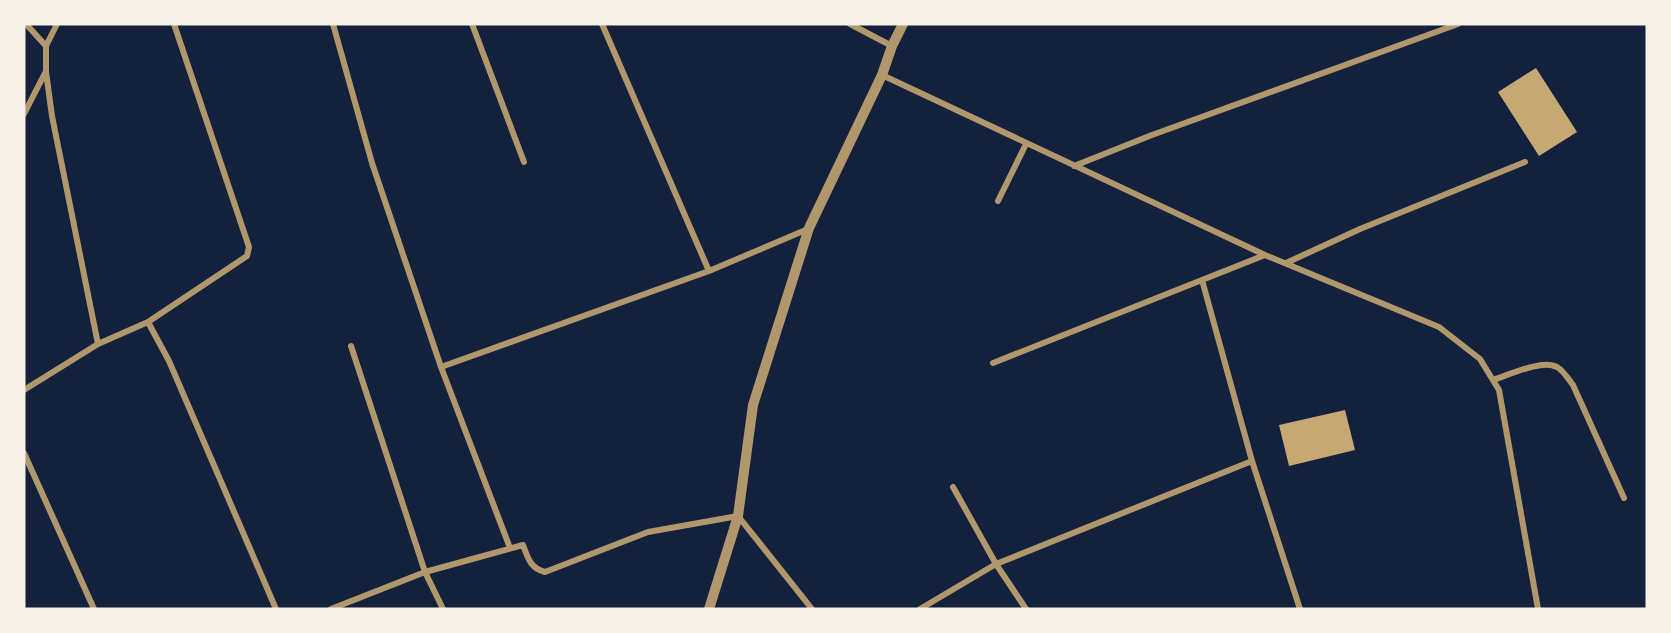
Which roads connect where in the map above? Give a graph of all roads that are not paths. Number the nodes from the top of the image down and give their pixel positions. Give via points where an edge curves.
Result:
1 (27, 24) edge
2 (57, 24) edge
3 (174, 24) edge
4 (333, 24) edge
5 (472, 24) edge
6 (602, 24) edge
7 (850, 24) edge
8 (903, 24) edge
9 (1458, 24) edge
10 (46, 46) junction
11 (892, 46) junction
12 (46, 72) junction
13 (882, 75) junction
14 (24, 114) edge
15 (1026, 144) junction
16 (524, 162) dead end
17 (1525, 162) dead end
18 (1074, 166) junction
19 (998, 201) dead end
20 (809, 228) junction
21 (1265, 255) junction
22 (1286, 263) junction
23 (709, 271) junction
24 (1202, 280) junction
25 (148, 322) junction
26 (98, 344) junction
27 (351, 346) dead end
28 (993, 363) dead end
29 (441, 367) junction
30 (1493, 380) junction
31 (24, 390) edge
32 (24, 453) edge
33 (1252, 460) junction
34 (952, 487) dead end
35 (1624, 498) dead end
36 (738, 516) junction
37 (510, 548) junction
38 (996, 564) junction
39 (425, 572) junction
40 (94, 609) edge
41 (276, 609) edge
42 (331, 609) edge
43 (443, 609) edge
44 (709, 609) edge
45 (812, 609) edge
46 (920, 609) edge
47 (1026, 609) edge
48 (1300, 609) edge
49 (1538, 609) edge

1 - 10 street
2 - 10 street
3 - 25 street via 249,247 247,256
4 - 29 street via 372,163
5 - 16 street
6 - 23 street
7 - 11 street
8 - 11 street
9 - 18 street
10 - 12 street
11 - 13 street
12 - 14 street
12 - 26 street
13 - 15 street
13 - 20 street
15 - 18 street
15 - 19 street
17 - 22 street
18 - 21 street
20 - 23 street
20 - 36 street via 753,405
21 - 22 street
21 - 24 street
22 - 30 street via 1439,327 1480,359
23 - 29 street
24 - 28 street
24 - 33 street
25 - 26 street
25 - 41 street via 169,361
26 - 31 street
27 - 39 street
29 - 37 street
30 - 35 street via 1538,365 1555,365 1561,370 1573,385
30 - 49 street via 1499,390 1507,429
32 - 40 street
33 - 38 street
33 - 48 street
34 - 38 street
36 - 37 street via 648,532 545,572 530,564 523,545
36 - 44 street
36 - 45 street
37 - 39 street
38 - 46 street
38 - 47 street
39 - 42 street
39 - 43 street

